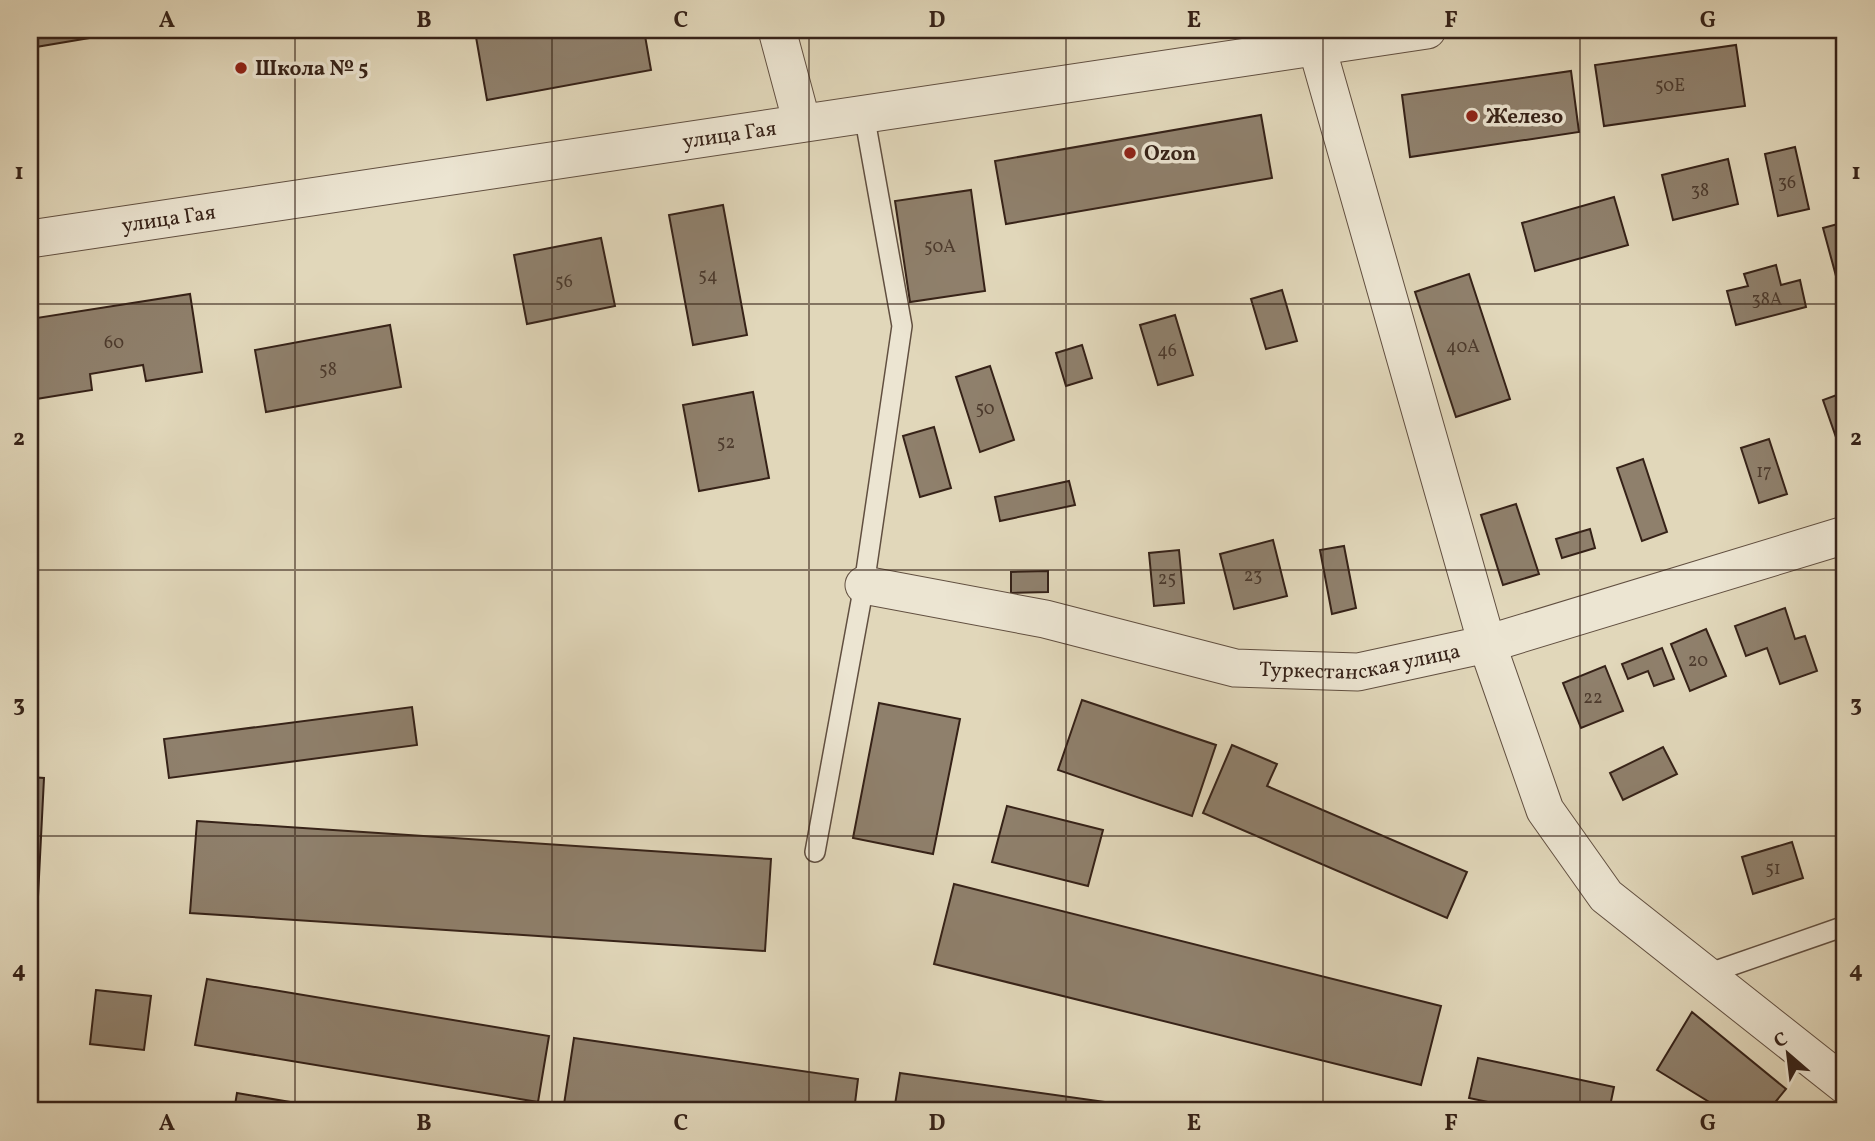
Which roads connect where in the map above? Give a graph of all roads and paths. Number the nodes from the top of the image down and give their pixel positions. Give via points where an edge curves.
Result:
1 (777, 30) edge
2 (1427, 30) edge
3 (1315, 37) edge
4 (864, 114) junction
5 (802, 123) junction
6 (30, 239) edge
7 (1845, 535) edge
8 (864, 584) junction
9 (1487, 644) junction
10 (815, 852) dead end
11 (1845, 926) edge
12 (1703, 976) junction
13 (1845, 1085) edge

1 - 5 street
2 - 3 street, улица Гая
3 - 4 street, улица Гая
3 - 9 street
4 - 5 street, улица Гая
4 - 8 lane via 902,326
5 - 6 street, улица Гая
7 - 9 street, Туркестанская улица
8 - 9 street, Туркестанская улица via 1045,619 1235,668 1358,672
8 - 10 lane
9 - 12 street via 1545,810 1606,896
11 - 12 lane
12 - 13 street

